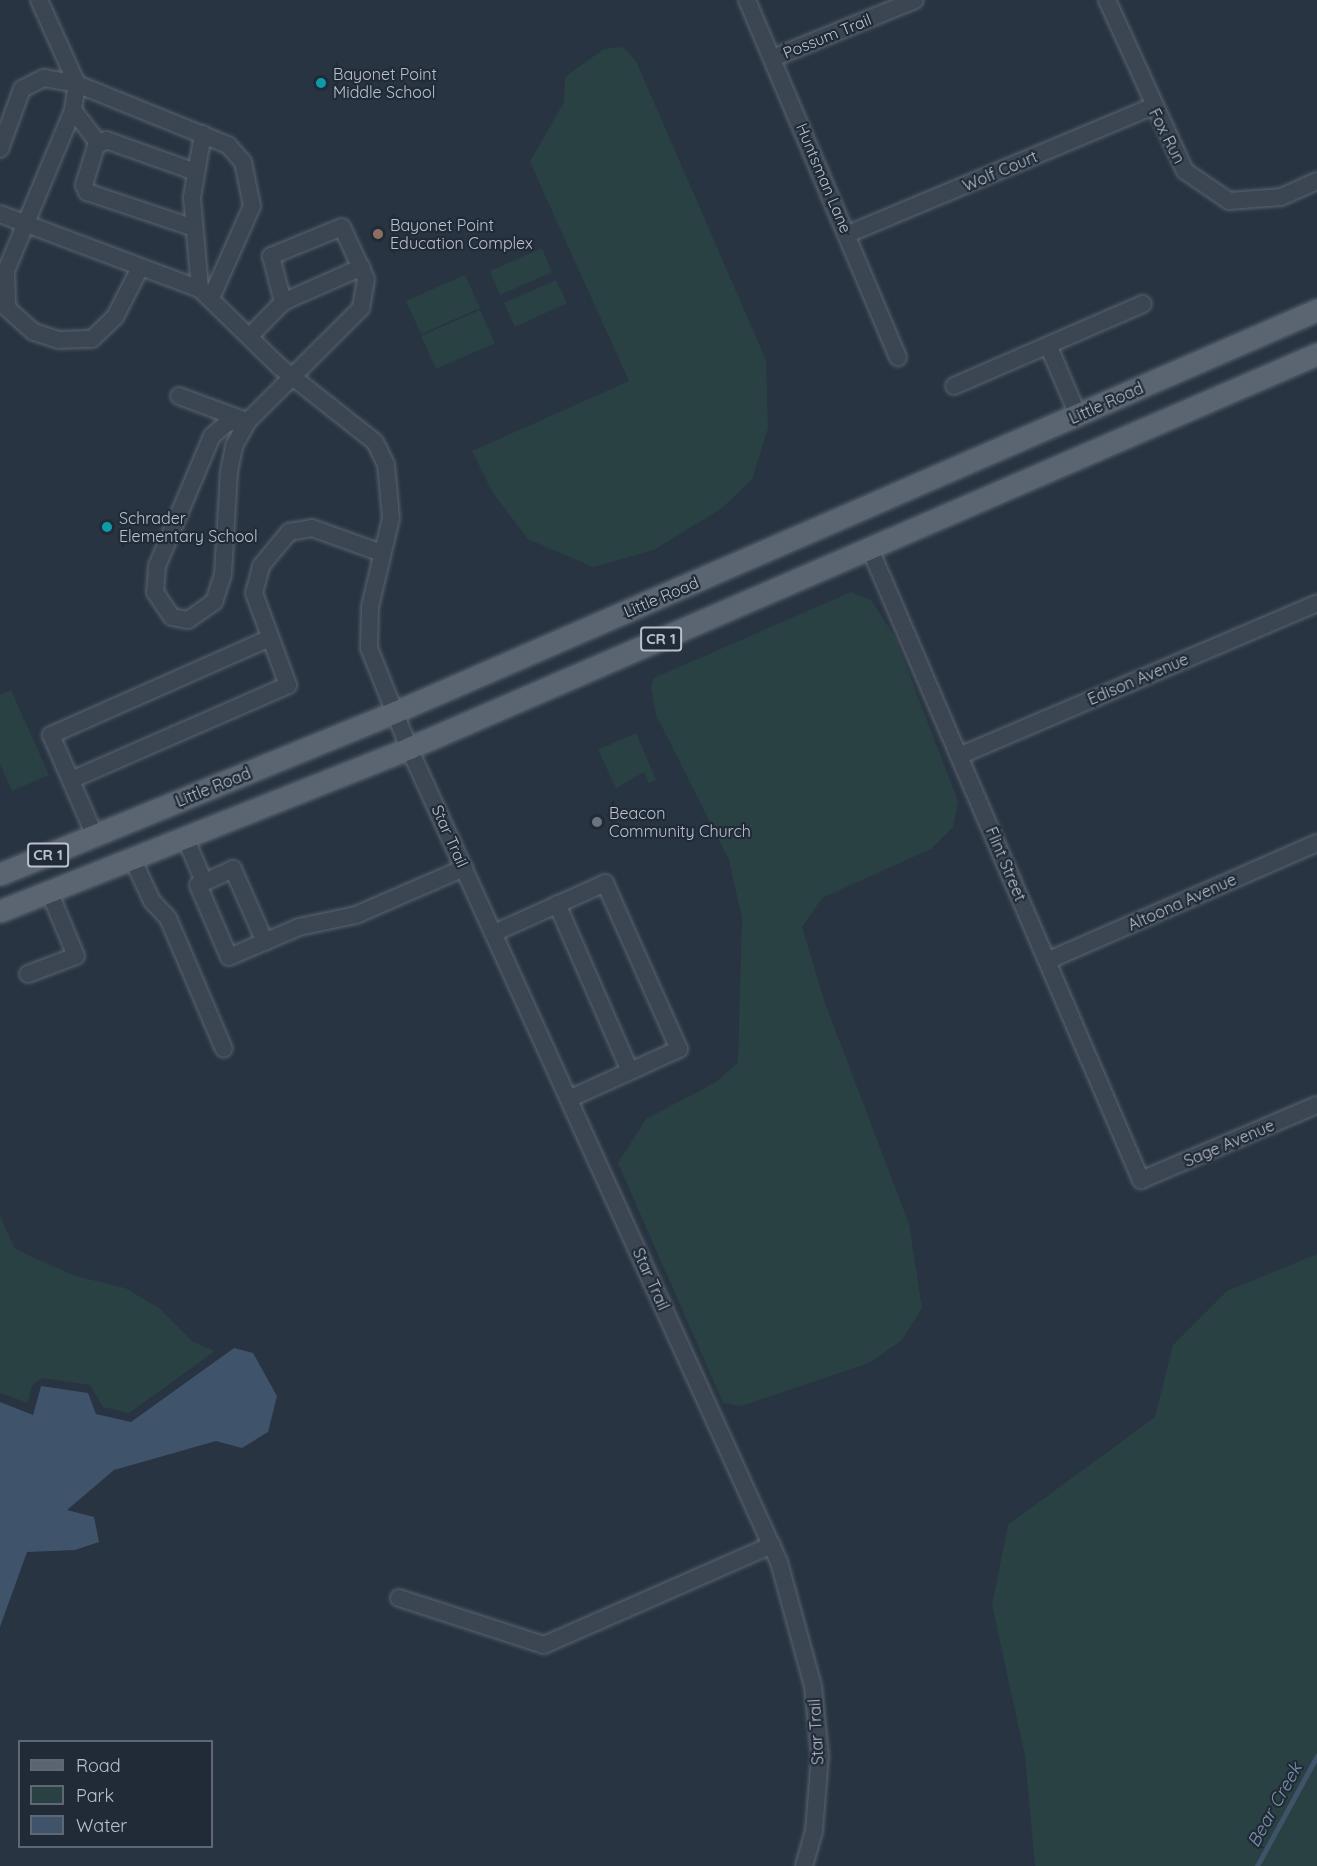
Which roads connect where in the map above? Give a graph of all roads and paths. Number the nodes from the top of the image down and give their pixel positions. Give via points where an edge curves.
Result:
1 (39, 0) edge
2 (747, 0) edge
3 (915, 0) edge
4 (1107, 0) edge
5 (773, 58) junction
6 (77, 84) junction
7 (1152, 107) junction
8 (73, 110) junction
9 (202, 134) junction
10 (99, 144) junction
11 (0, 149) edge
12 (193, 171) junction
13 (1317, 181) edge
14 (0, 214) edge
15 (27, 222) junction
16 (194, 228) junction
17 (848, 234) junction
18 (362, 267) junction
19 (140, 268) junction
20 (206, 294) junction
21 (283, 303) junction
22 (1143, 304) dead end
23 (1317, 310) edge
24 (251, 335) junction
25 (1048, 345) junction
26 (1317, 354) edge
27 (898, 357) dead end
28 (295, 378) junction
29 (954, 386) dead end
30 (179, 396) dead end
31 (1078, 415) junction
32 (248, 421) junction
33 (870, 549) junction
34 (382, 554) junction
35 (1317, 603) edge
36 (268, 639) junction
37 (395, 712) junction
38 (409, 747) junction
39 (959, 756) junction
40 (71, 780) junction
41 (95, 836) junction
42 (185, 837) junction
43 (1317, 843) edge
44 (132, 858) junction
45 (464, 868) junction
46 (0, 874) edge
47 (204, 882) junction
48 (49, 891) junction
49 (557, 904) junction
50 (0, 910) edge
51 (494, 933) junction
52 (265, 942) junction
53 (1047, 961) junction
54 (28, 974) dead end
55 (224, 1049) dead end
56 (630, 1071) junction
57 (569, 1099) junction
58 (1317, 1105) edge
59 (1141, 1180) joint
60 (772, 1545) junction
61 (399, 1598) dead end
62 (804, 1866) edge

1 - 6 street
2 - 5 street, Huntsman Lane
3 - 5 street, Possum Trail
4 - 7 street, Fox Run
5 - 17 street, Huntsman Lane
6 - 8 street
6 - 9 street
6 - 11 street via 32,81 22,89
7 - 13 street, Fox Run via 1185,171 1229,201 1281,197
7 - 17 street, Wolf Court
8 - 10 street
8 - 15 street
9 - 12 street
9 - 20 street via 228,145 243,162 252,206
10 - 12 street via 117,140
10 - 16 street via 84,175 87,192
12 - 16 street
14 - 15 street
15 - 19 street
15 - 19 street via 2,292 18,321 34,332 58,340 92,339 115,317
16 - 20 street
17 - 27 street, Huntsman Lane
18 - 21 street
18 - 21 street via 342,226 291,244 271,256 269,264
18 - 28 street via 366,293 361,308
19 - 20 street
20 - 24 street, Star Trail
21 - 24 street
22 - 25 street
23 - 31 main road, Little Road / CR 1
24 - 28 street, Star Trail
25 - 29 street
25 - 31 street
26 - 33 main road, CR 1
28 - 32 street
28 - 34 street, Star Trail via 375,442 386,465 391,518
30 - 32 street
31 - 37 main road, Little Road / CR 1
32 - 32 street via 226,423 212,436 157,566 154,592 172,617 189,620 214,602 223,575 229,472 234,446
33 - 38 main road, CR 1
33 - 39 street, Flint Street
34 - 36 street via 323,530 289,532 261,566 254,593
34 - 37 street, Star Trail via 370,607 369,648
35 - 39 street, Edison Avenue
36 - 40 street via 51,735
36 - 40 street via 288,685
37 - 38 street, Star Trail
37 - 41 main road, Little Road / CR 1
38 - 42 main road, CR 1
38 - 45 street, Star Trail
39 - 53 street, Flint Street
40 - 41 street
41 - 46 main road, Little Road / CR 1
42 - 44 main road, CR 1
42 - 47 street
43 - 53 street, Altoona Avenue
44 - 48 main road, CR 1
44 - 55 street via 152,902 168,918
45 - 51 street, Star Trail
45 - 52 street via 356,915 299,927
47 - 52 street via 233,869
47 - 52 street via 198,885 229,957
48 - 50 main road, CR 1
48 - 54 street via 76,956
49 - 51 street
49 - 56 street
49 - 56 street via 605,883 679,1049
51 - 57 street, Star Trail
53 - 59 street, Flint Street
56 - 57 street
57 - 60 street, Star Trail
58 - 59 street, Sage Avenue
60 - 61 street via 544,1645
60 - 62 street, Star Trail via 813,1686 820,1756 814,1831

